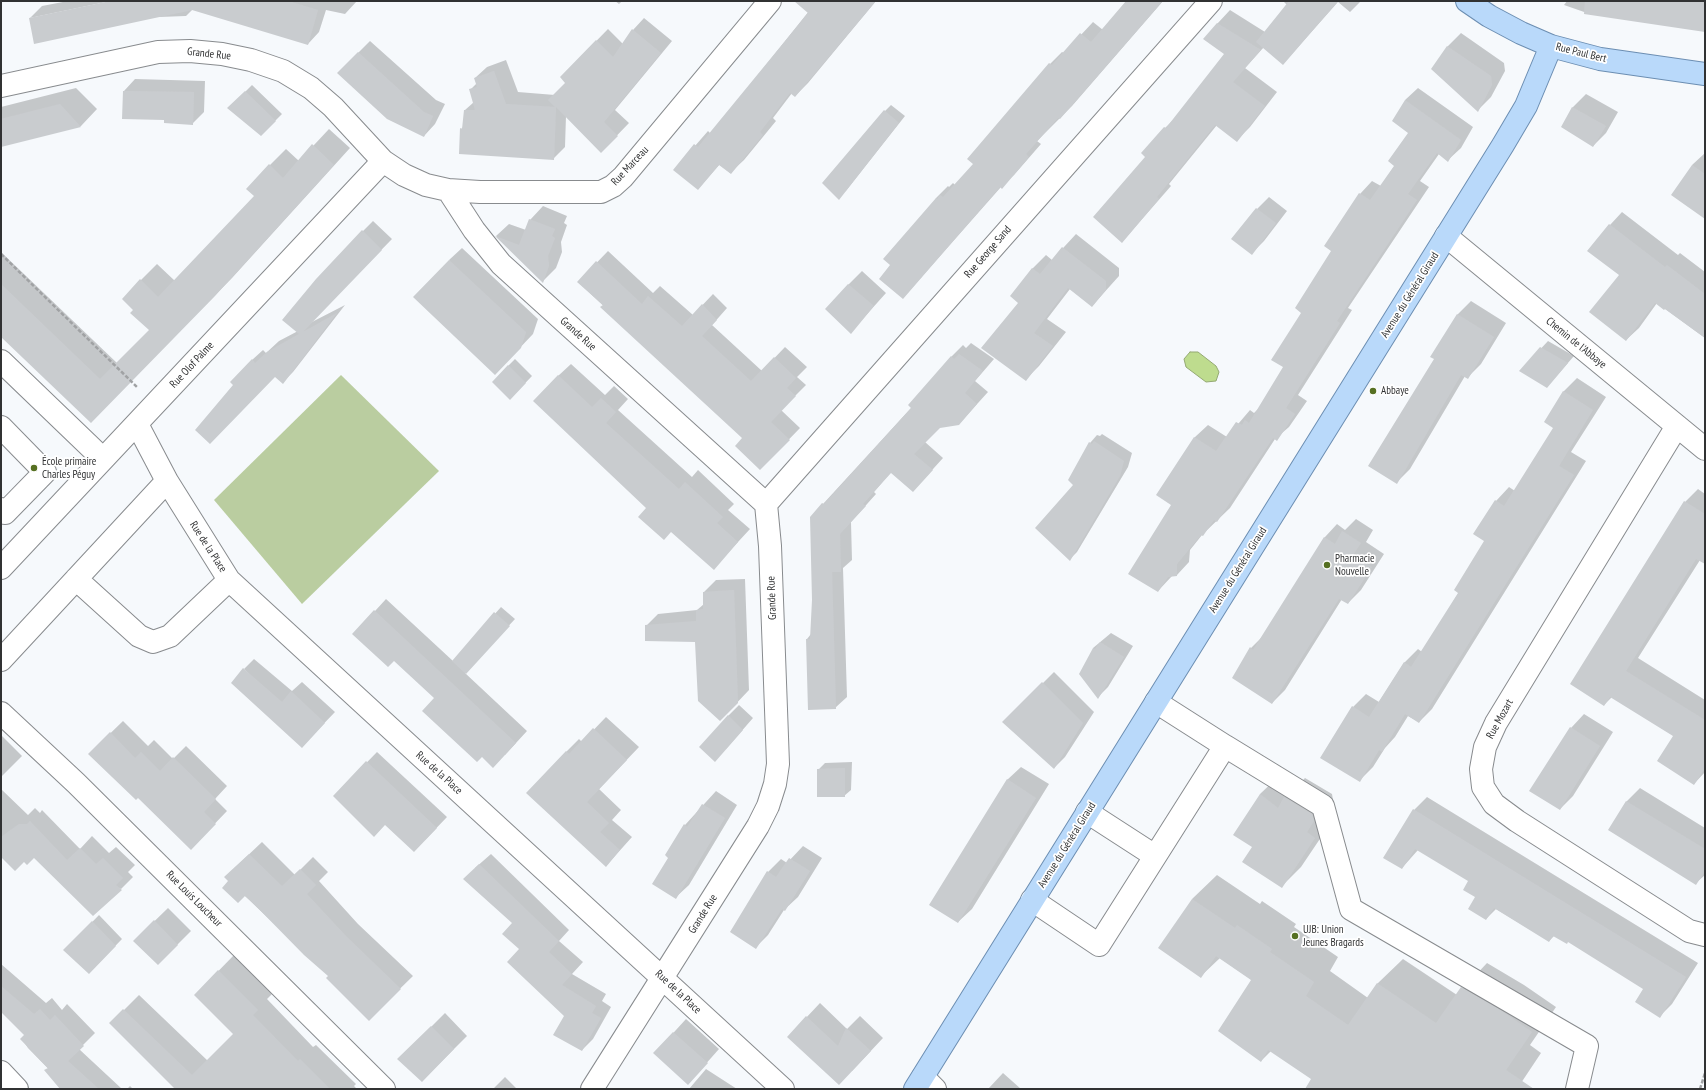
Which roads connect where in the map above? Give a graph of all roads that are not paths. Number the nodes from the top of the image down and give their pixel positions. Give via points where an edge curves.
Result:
1 (770, 1) edge
2 (1211, 1) edge
3 (1467, 1) edge
4 (1551, 46) junction
5 (1705, 74) edge
6 (1, 86) edge
7 (383, 161) junction
8 (448, 190) junction
9 (1446, 236) junction
10 (1, 361) edge
11 (137, 424) junction
12 (1677, 426) junction
13 (1, 427) edge
14 (1705, 449) edge
15 (103, 459) junction
16 (167, 481) junction
17 (766, 504) junction
18 (1, 509) edge
19 (1, 568) edge
20 (76, 579) junction
21 (229, 580) junction
22 (1, 660) edge
23 (1156, 702) junction
24 (1, 713) edge
25 (1225, 746) junction
26 (1087, 812) junction
27 (1155, 856) junction
28 (1032, 900) junction
29 (1705, 935) edge
30 (663, 978) junction
31 (1, 1072) edge
32 (924, 1085) edge
33 (17, 1089) edge
34 (384, 1089) edge
35 (592, 1089) edge
36 (783, 1089) edge
37 (1577, 1089) edge

1 - 8 street, Rue Marceau via 613,186 601,192 585,193
2 - 17 street, Rue George Sand
3 - 4 main road, Rue Paul Bert via 1489,16
4 - 5 main road, Rue Paul Bert via 1600,59
4 - 9 main road, Avenue du Général Giraud via 1526,106
6 - 7 street, Grande Rue via 158,52 190,51 251,60 283,71 311,88
7 - 8 street, Rue Marceau via 426,185
7 - 11 street, Rue Olof Palme
8 - 17 street, Grande Rue via 474,230 501,264
9 - 12 street, Chemin de l'Abbaye
9 - 23 main road, Avenue du Général Giraud
10 - 15 street
11 - 15 street, Rue Olof Palme
11 - 16 street, Rue de la Place
12 - 14 street, Chemin de l'Abbaye
12 - 29 street, Rue Mozart via 1496,723 1485,747 1482,775 1483,788 1494,804 1517,822 1689,930
13 - 18 street via 45,472 6,513
15 - 19 street, Rue Olof Palme
16 - 20 street
16 - 21 street, Rue de la Place
17 - 30 street, Grande Rue via 770,546 778,764 775,784 758,826
20 - 21 street via 139,636 153,642 170,636
20 - 22 street
21 - 30 street, Rue de la Place
23 - 25 street
23 - 26 main road, Avenue du Général Giraud
24 - 34 street, Rue Louis Loucheur via 82,788
25 - 27 street
25 - 37 street via 1323,806 1351,909 1587,1046
26 - 27 street
26 - 28 main road, Avenue du Général Giraud
27 - 28 street via 1099,945
28 - 32 main road, Avenue du Général Giraud
30 - 35 street, Grande Rue
30 - 36 street, Rue de la Place
31 - 33 street

